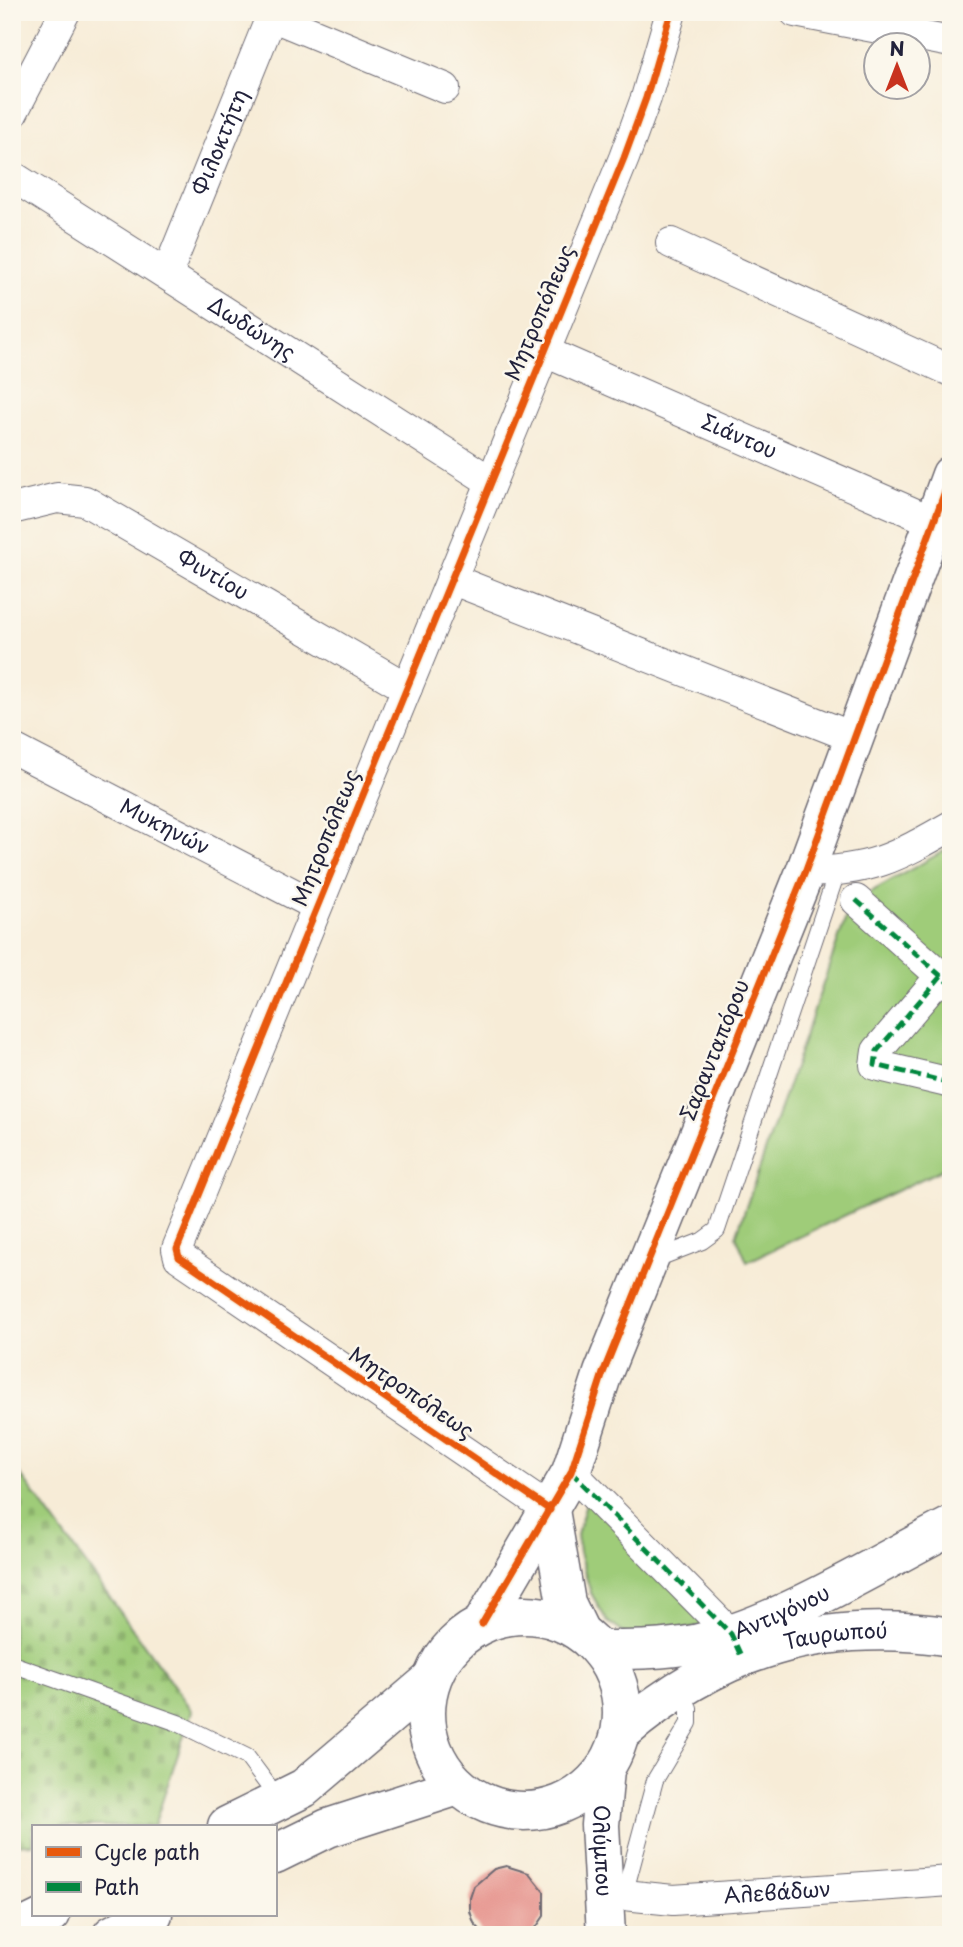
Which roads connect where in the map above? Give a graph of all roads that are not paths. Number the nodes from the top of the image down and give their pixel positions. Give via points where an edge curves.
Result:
1 (65, 12) edge
2 (671, 12) edge
3 (795, 12) edge
4 (272, 14) edge
5 (951, 42) edge
6 (446, 88) dead end
7 (12, 114) edge
8 (12, 176) edge
9 (671, 243) dead end
10 (167, 274) junction
11 (543, 351) junction
12 (951, 371) edge
13 (951, 475) edge
14 (490, 481) junction
15 (12, 509) edge
16 (934, 522) junction
17 (451, 579) junction
18 (407, 688) junction
19 (855, 738) junction
20 (12, 748) edge
21 (951, 826) edge
22 (821, 872) junction
23 (856, 900) dead end
24 (317, 906) junction
25 (946, 981) edge
26 (951, 1083) edge
27 (648, 1263) junction
28 (571, 1472) junction
29 (550, 1510) junction
30 (951, 1526) edge
31 (482, 1624) junction
32 (951, 1637) edge
33 (590, 1641) junction
34 (736, 1645) junction
35 (12, 1664) edge
36 (431, 1680) junction
37 (679, 1687) junction
38 (621, 1733) junction
39 (605, 1769) junction
40 (458, 1786) junction
41 (279, 1800) junction
42 (229, 1825) edge
43 (276, 1854) edge
44 (951, 1881) edge
45 (615, 1894) junction
46 (47, 1916) edge
47 (149, 1916) edge
48 (12, 1933) edge
49 (111, 1935) edge
50 (606, 1935) edge

1 - 7 street
2 - 11 street, Μητροπόλεως via 624,158
3 - 5 street
4 - 6 street
4 - 10 street, Φιλοκτήτη
8 - 10 street, Δωδώνης
9 - 12 street
10 - 14 street, Δωδώνης
11 - 14 street, Μητροπόλεως
11 - 16 street, Σιάντου
13 - 16 main road, Σαρανταπόρου
14 - 17 street, Μητροπόλεως
15 - 18 street, Φιντίου via 57,498 85,501
16 - 19 main road, Σαρανταπόρου
17 - 18 street, Μητροπόλεως
17 - 19 street
18 - 24 street, Μητροπόλεως
19 - 22 main road, Σαρανταπόρου
20 - 24 street, Μυκηνών
21 - 22 street via 883,863
22 - 27 main road, Σαρανταπόρου
22 - 27 lane via 717,1230
23 - 25 street
24 - 29 street, Μητροπόλεως via 178,1242 178,1257
25 - 26 street via 877,1051 875,1065
27 - 28 main road, Σαρανταπόρου via 603,1373
28 - 29 main road, Σαρανταπόρου
28 - 34 street
29 - 31 main road, Σαρανταπόρου
29 - 33 main road via 566,1603
30 - 34 main road, Αντιγόνου via 780,1613
31 - 33 main road via 506,1616 532,1615 558,1620
31 - 36 main road via 442,1657
32 - 34 main road, Ταυρωπού via 909,1631 838,1633
33 - 34 main road, Αντιγόνου via 655,1650
33 - 38 main road via 612,1668 620,1689
34 - 37 main road, Ταυρωπού
35 - 41 lane via 178,1723 247,1757
36 - 40 main road via 426,1708 428,1738 444,1772
36 - 41 main road via 303,1788
37 - 38 main road, Ταυρωπού
37 - 45 lane via 689,1708 689,1723 655,1780
38 - 39 main road
39 - 40 main road via 570,1800 524,1812 489,1805
39 - 45 main road, Ολύμπου via 600,1825
40 - 43 main road via 328,1828
41 - 42 main road
44 - 45 street, Αλεβάδων via 673,1900
45 - 50 main road, Ολύμπου
46 - 48 main road
47 - 49 main road

